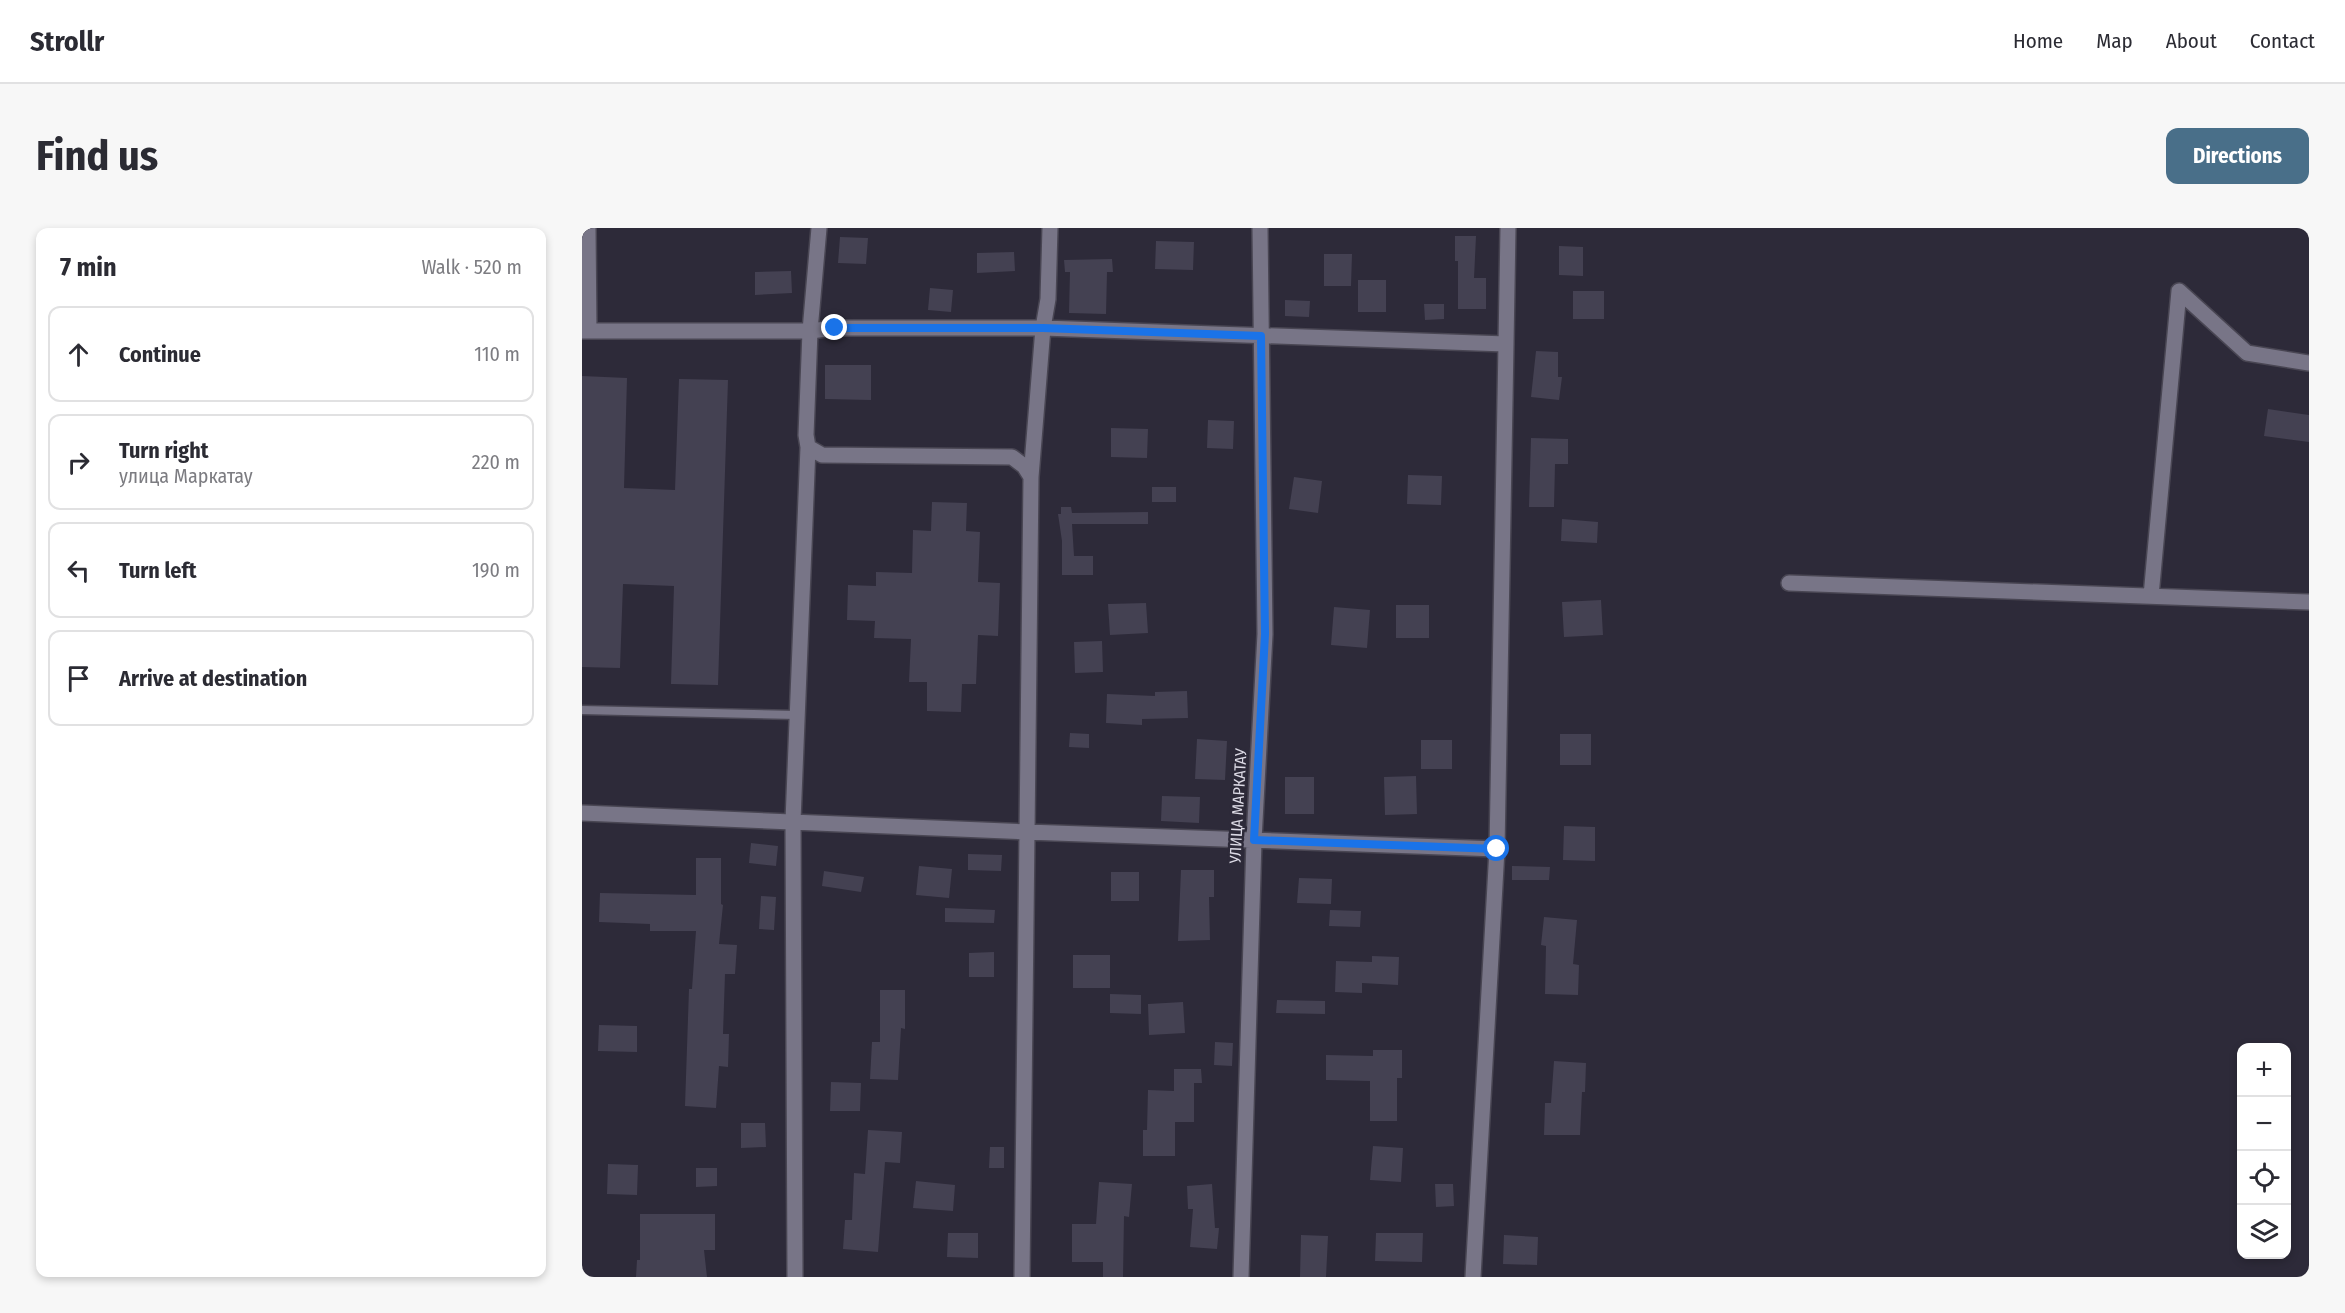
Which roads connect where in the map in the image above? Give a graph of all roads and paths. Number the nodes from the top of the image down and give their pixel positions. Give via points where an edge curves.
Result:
1 (588, 228) edge
2 (819, 228) edge
3 (1050, 228) edge
4 (1260, 228) edge
5 (1508, 228) edge
6 (1043, 328) junction
7 (586, 331) edge
8 (810, 331) junction
9 (1261, 336) junction
10 (1506, 344) junction
11 (2309, 363) edge
12 (808, 447) junction
13 (1031, 477) junction
14 (1789, 584) dead end
15 (2151, 596) junction
16 (2309, 602) edge
17 (582, 710) edge
18 (797, 716) junction
19 (582, 813) edge
20 (793, 821) junction
21 (1027, 832) junction
22 (1254, 840) junction
23 (1497, 849) junction
24 (795, 1277) edge
25 (1022, 1277) edge
26 (1241, 1277) edge
27 (1473, 1277) edge

1 - 7 street
2 - 8 street
3 - 6 street
4 - 9 street, УЛИЦА МАРКАТАУ
5 - 10 street
6 - 8 street
6 - 9 street
6 - 13 street
7 - 8 street
8 - 12 street
9 - 10 street
9 - 22 street, УЛИЦА МАРКАТАУ via 1265,634
10 - 23 street
11 - 15 street via 2247,353 2179,291
12 - 13 street via 822,455 1012,457
12 - 18 street
13 - 21 street
14 - 15 street
15 - 16 street
17 - 18 lane
18 - 20 street
19 - 20 street
20 - 21 street
20 - 24 street
21 - 22 street
21 - 25 street
22 - 23 street
22 - 26 street, УЛИЦА МАРКАТАУ
23 - 27 street

